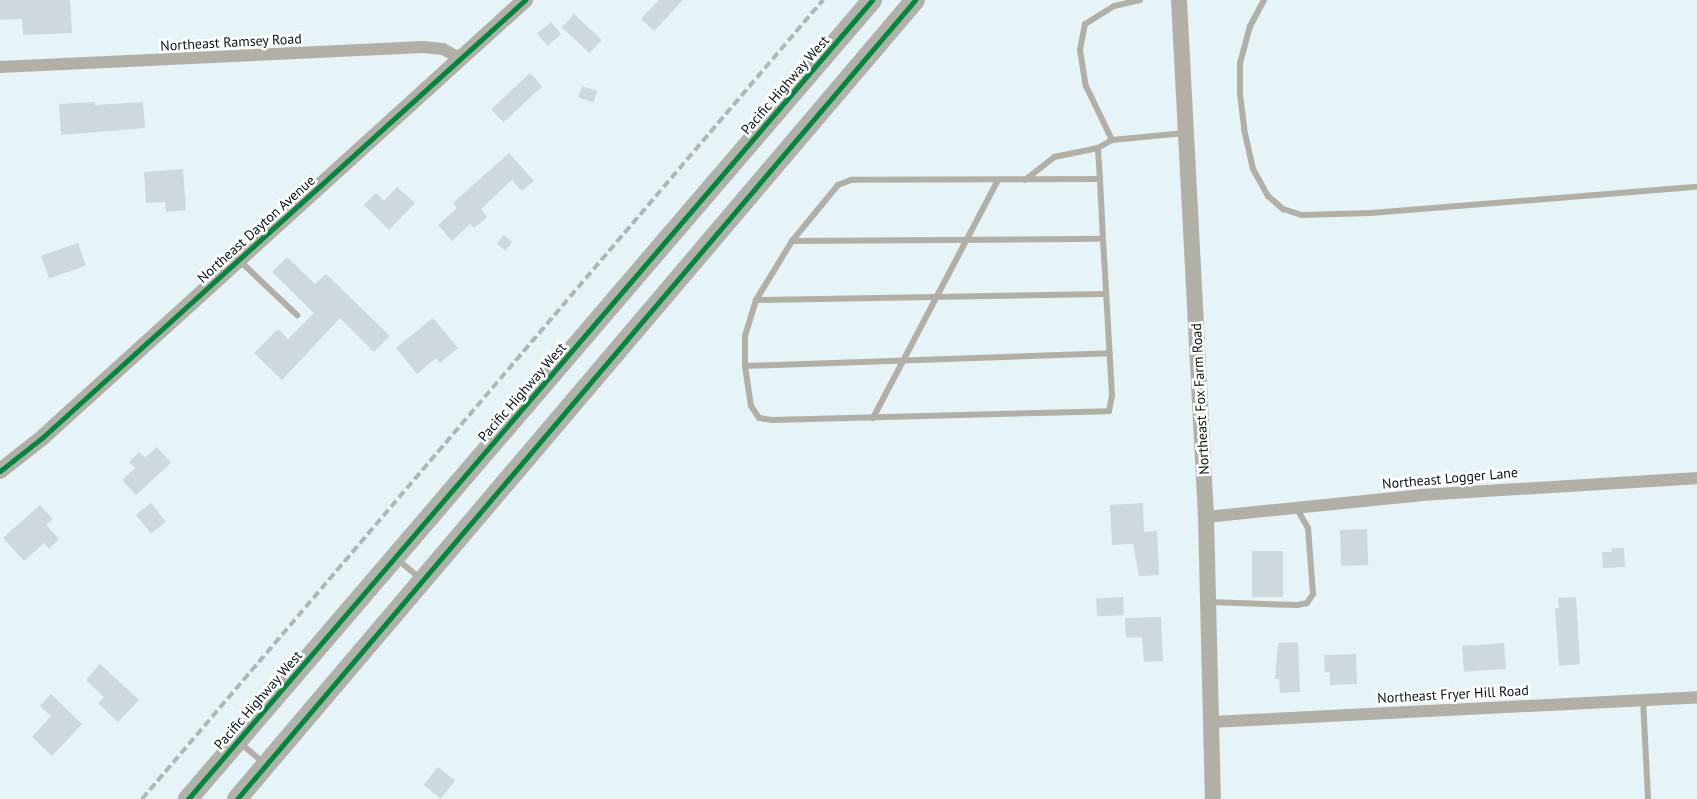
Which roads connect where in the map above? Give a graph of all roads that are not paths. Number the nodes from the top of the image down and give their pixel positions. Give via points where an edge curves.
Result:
1 (525, 0) edge
2 (872, 0) edge
3 (915, 0) edge
4 (1140, 0) edge
5 (1179, 0) edge
6 (1264, 0) edge
7 (461, 59) junction
8 (0, 67) edge
9 (1188, 133) junction
10 (1112, 140) junction
11 (1098, 148) junction
12 (1100, 179) junction
13 (998, 180) junction
14 (1025, 180) junction
15 (1697, 187) edge
16 (1103, 239) junction
17 (966, 240) junction
18 (792, 241) junction
19 (238, 260) junction
20 (1106, 294) junction
21 (934, 297) junction
22 (756, 300) junction
23 (297, 315) dead end
24 (1110, 353) junction
25 (902, 360) junction
26 (745, 366) junction
27 (873, 418) junction
28 (0, 471) edge
29 (1697, 478) edge
30 (1296, 508) junction
31 (1206, 518) junction
32 (395, 558) junction
33 (423, 580) junction
34 (1208, 602) junction
35 (1697, 697) edge
36 (1643, 699) junction
37 (1212, 722) junction
38 (238, 741) junction
39 (266, 765) junction
40 (188, 799) edge
41 (237, 799) edge
42 (1213, 799) edge
43 (1648, 799) edge

1 - 7 street, Northeast Dayton Avenue
2 - 32 main road, Pacific Highway West
3 - 33 main road
4 - 10 lane via 1114,6 1085,24 1080,50 1086,86
5 - 9 street, Northeast Fox Farm Road
6 - 15 lane via 1250,26 1240,64 1240,94 1253,169 1268,196 1283,208 1302,215 1371,213
7 - 8 street, Northeast Ramsey Road via 443,49 423,47
7 - 19 street, Northeast Dayton Avenue
9 - 10 lane
9 - 31 street, Northeast Fox Farm Road
10 - 11 lane
11 - 12 lane
11 - 14 lane via 1054,157
12 - 14 lane
12 - 16 lane
13 - 14 lane
13 - 17 lane
13 - 18 lane via 851,180 829,192
16 - 17 lane
16 - 20 lane
17 - 18 lane
17 - 21 lane
18 - 22 lane
19 - 23 lane
19 - 28 street, Northeast Dayton Avenue via 43,437
20 - 21 lane
20 - 24 lane
21 - 22 lane
21 - 25 lane
22 - 26 lane via 745,336
24 - 25 lane
24 - 27 lane via 1110,411
25 - 26 lane
25 - 27 lane
26 - 27 lane via 751,406 759,418
29 - 30 street, Northeast Logger Lane via 1519,488
30 - 31 street, Northeast Logger Lane
30 - 34 lane via 1308,528 1313,594 1308,603
31 - 34 street, Northeast Fox Farm Road
32 - 33 lane
32 - 38 main road, Pacific Highway West
33 - 39 main road
34 - 37 street, Northeast Fox Farm Road
35 - 36 street, Northeast Fryer Hill Road
36 - 37 street, Northeast Fryer Hill Road
36 - 43 lane
37 - 42 street, Northeast Fox Farm Road
38 - 39 lane
38 - 40 main road, Pacific Highway West
39 - 41 main road

